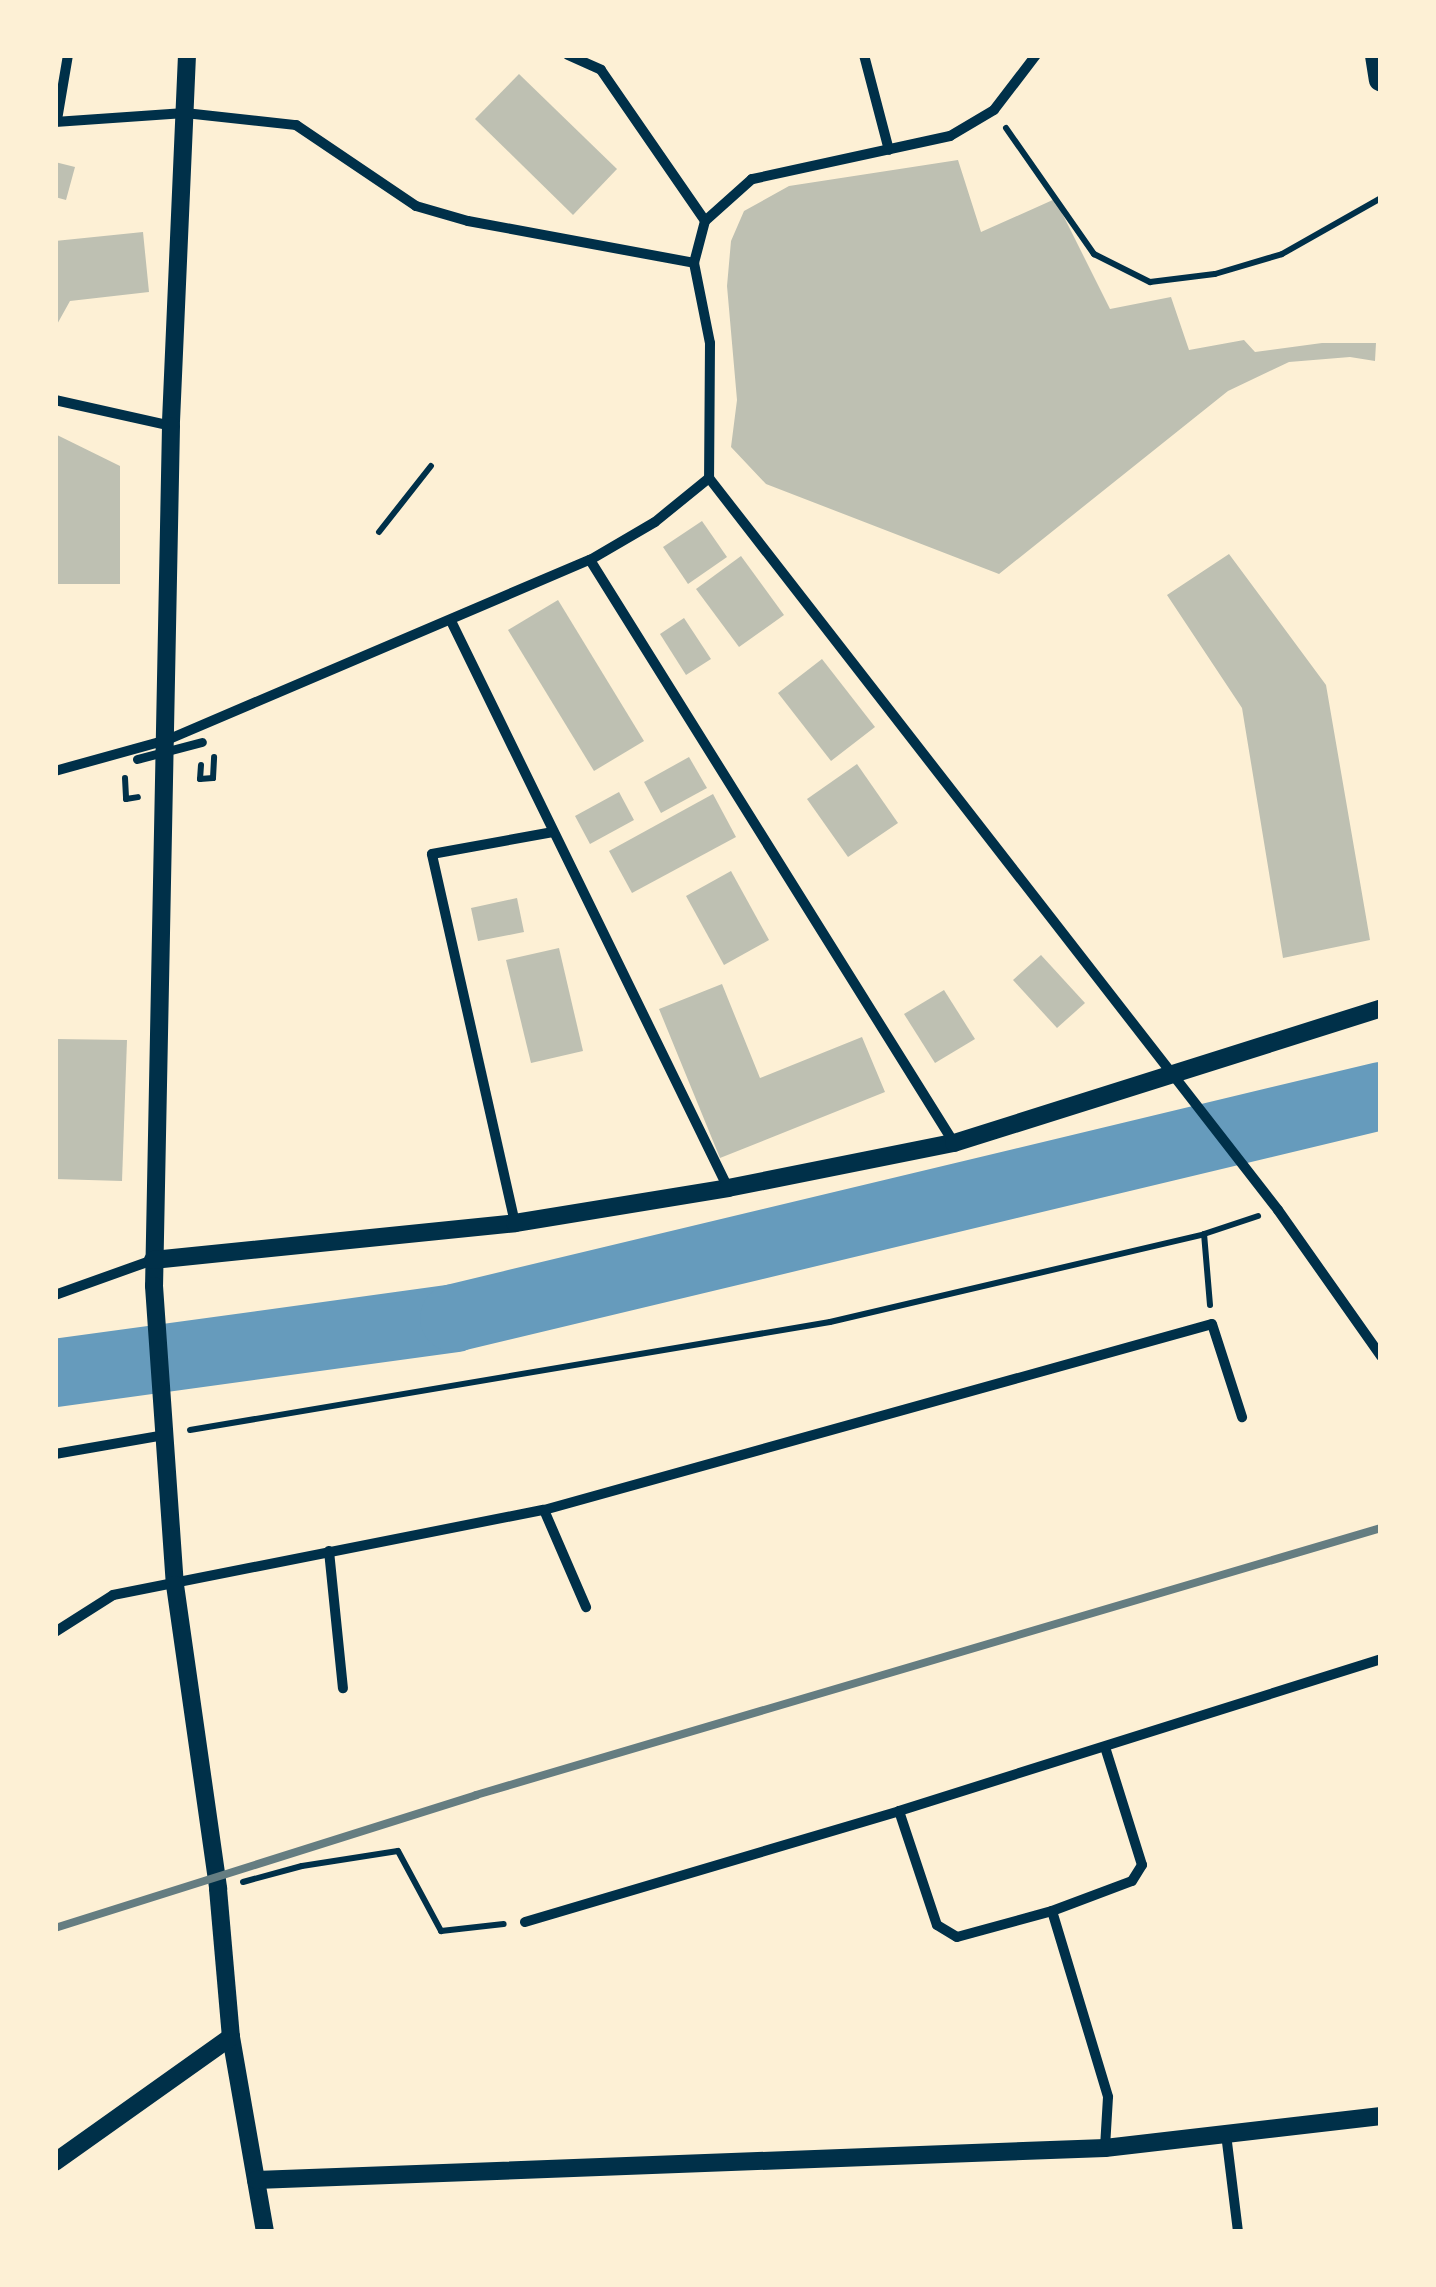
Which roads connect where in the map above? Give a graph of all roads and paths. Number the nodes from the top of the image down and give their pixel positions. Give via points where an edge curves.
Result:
1 (68, 55) edge
2 (188, 55) edge
3 (568, 55) edge
4 (864, 55) edge
5 (1036, 55) edge
6 (1377, 55) edge
7 (1381, 79) edge
8 (994, 110) junction
9 (185, 113) junction
10 (56, 121) edge
11 (890, 150) junction
12 (1381, 198) edge
13 (704, 222) junction
14 (694, 264) junction
15 (55, 400) edge
16 (171, 426) junction
17 (431, 466) dead end
18 (709, 478) junction
19 (380, 532) dead end
20 (590, 560) junction
21 (451, 622) junction
22 (167, 740) junction
23 (202, 742) dead end
24 (137, 759) dead end
25 (55, 771) edge
26 (553, 832) junction
27 (1381, 1008) edge
28 (1175, 1077) junction
29 (954, 1143) junction
30 (728, 1188) junction
31 (1278, 1210) junction
32 (515, 1223) junction
33 (1204, 1234) junction
34 (153, 1260) junction
35 (55, 1295) edge
36 (1212, 1324) junction
37 (1381, 1356) edge
38 (1242, 1417) dead end
39 (164, 1430) junction
40 (55, 1454) edge
41 (544, 1510) junction
42 (329, 1550) junction
43 (175, 1584) junction
44 (586, 1607) dead end
45 (55, 1632) edge
46 (1381, 1659) edge
47 (343, 1688) dead end
48 (1105, 1747) junction
49 (899, 1811) junction
50 (218, 1889) junction
51 (1052, 1911) junction
52 (524, 1922) joint
53 (232, 2037) junction
54 (1381, 2116) edge
55 (1226, 2134) junction
56 (1105, 2148) junction
57 (55, 2162) edge
58 (256, 2180) junction
59 (265, 2232) edge
60 (1238, 2232) edge

1 - 10 street
2 - 9 street
3 - 13 street via 601,70
4 - 11 street
5 - 8 street
6 - 7 main road
8 - 11 street via 950,136
8 - 12 path via 1094,254 1150,282 1214,274 1282,254
9 - 10 street
9 - 14 street via 296,125 416,206
9 - 16 street
11 - 13 street via 752,179
13 - 14 street
14 - 18 street via 710,343
15 - 16 street
16 - 22 street
17 - 19 path
18 - 20 street via 654,522
18 - 28 street
20 - 21 street
20 - 29 street
21 - 22 street
21 - 26 street
22 - 25 street
22 - 34 street
23 - 24 street
26 - 30 street
26 - 32 street via 432,854
27 - 28 street
28 - 29 street
28 - 31 street
29 - 30 street
30 - 32 street
31 - 33 path
31 - 37 street
32 - 34 street
33 - 36 path
33 - 39 path via 830,1322
34 - 35 street
34 - 39 street
36 - 38 street
36 - 41 street
39 - 40 street
39 - 43 street
41 - 42 street
41 - 44 street
42 - 43 street
42 - 47 street
43 - 45 street via 113,1594
43 - 50 street
46 - 48 street
48 - 49 street
48 - 51 street via 1142,1865 1132,1881
49 - 51 street via 937,1925 958,1937
49 - 52 street
50 - 52 path via 302,1866 398,1851 442,1931
50 - 53 street
51 - 56 street via 1108,2097
53 - 57 street
53 - 58 street
54 - 55 street
55 - 56 street
55 - 60 street
56 - 58 street
58 - 59 street

